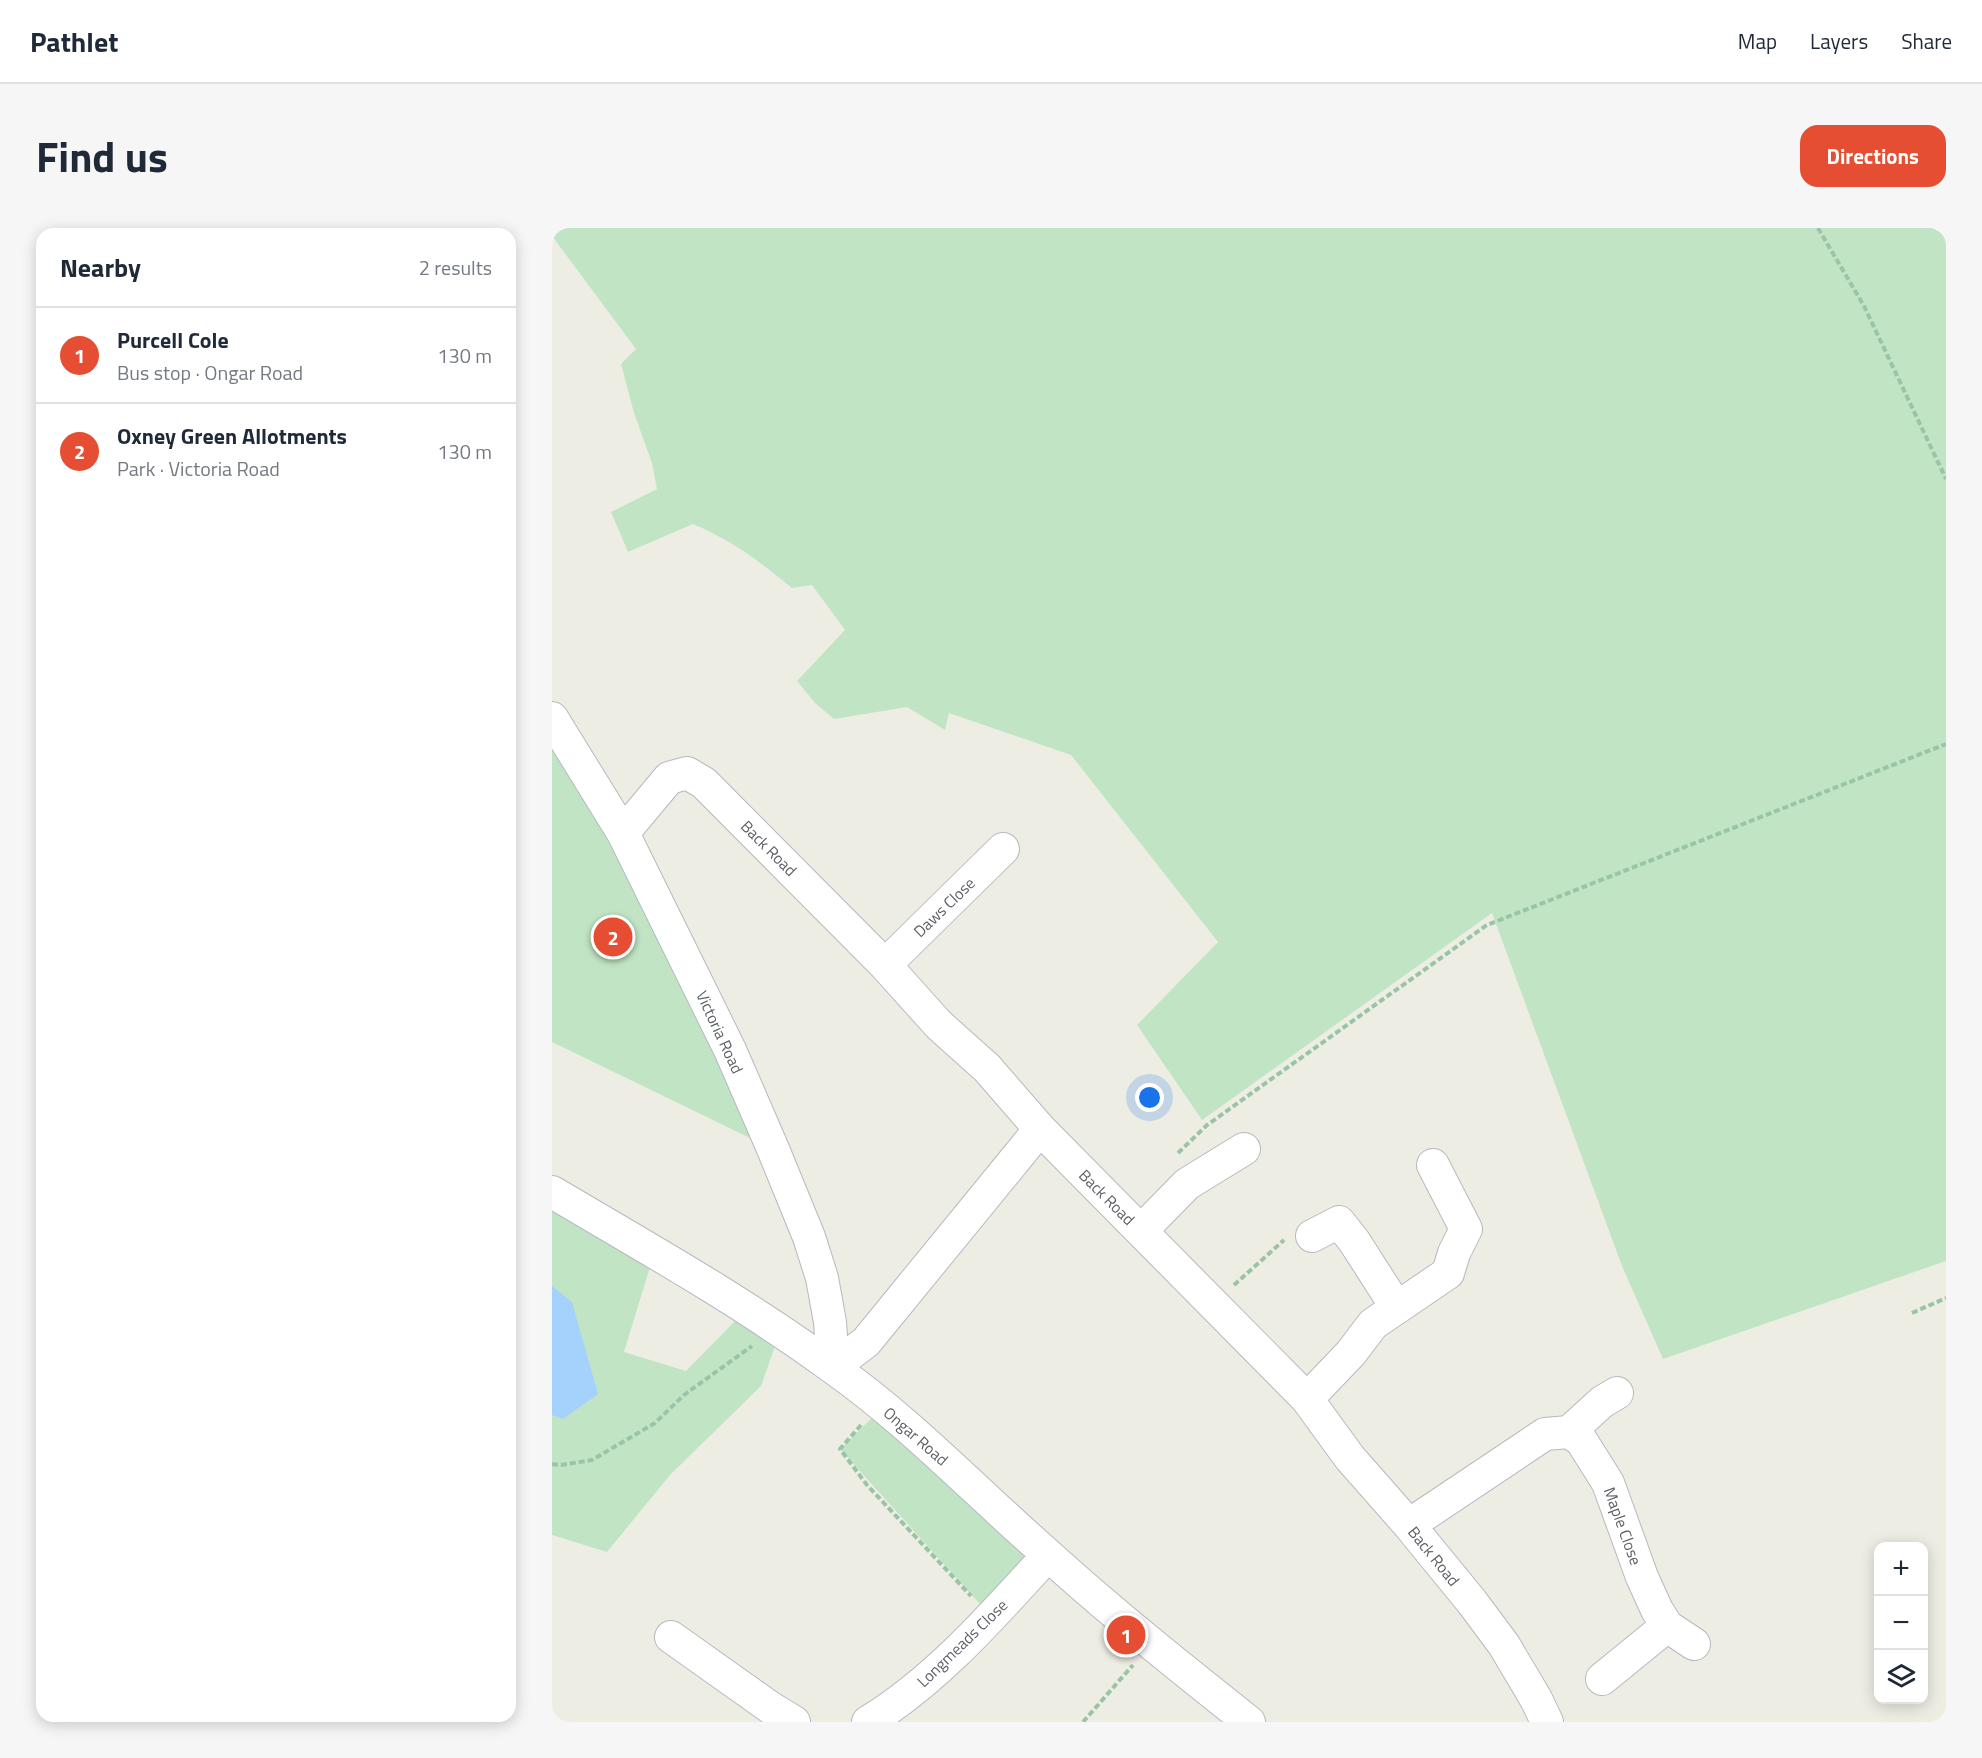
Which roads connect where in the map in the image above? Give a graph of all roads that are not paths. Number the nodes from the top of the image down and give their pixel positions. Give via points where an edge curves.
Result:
1 (552, 718) edge
2 (623, 833) junction
3 (1003, 849) dead end
4 (885, 965) junction
5 (1040, 1129) junction
6 (1244, 1149) dead end
7 (1433, 1165) dead end
8 (552, 1192) edge
9 (1141, 1231) junction
10 (1312, 1236) road end
11 (1397, 1308) junction
12 (833, 1367) junction
13 (1617, 1393) dead end
14 (1307, 1399) junction
15 (1569, 1432) junction
16 (1409, 1525) junction
17 (1048, 1555) junction
18 (1667, 1626) junction
19 (670, 1637) dead end
20 (1694, 1644) dead end
21 (1602, 1679) dead end
22 (794, 1722) edge
23 (868, 1722) edge
24 (1249, 1722) edge
25 (1547, 1722) edge

1 - 2 street, Victoria Road
2 - 4 street, Back Road via 669,778 687,773 704,783
2 - 12 street, Victoria Road via 730,1050 809,1237 822,1278
3 - 4 street, Daws Close
4 - 5 street, Back Road via 939,1025 987,1068
5 - 9 street, Back Road
5 - 12 street via 866,1342
6 - 9 street via 1187,1184
7 - 11 street via 1466,1229 1448,1273
8 - 12 street, Ongar Road via 714,1288
9 - 14 street, Back Road
10 - 11 street via 1339,1222
11 - 14 street via 1373,1324
12 - 17 street, Ongar Road via 902,1422
13 - 15 street
14 - 16 street, Back Road via 1350,1458
15 - 16 street via 1545,1434
15 - 18 street, Maple Close via 1581,1440 1608,1483 1642,1577
16 - 25 street, Back Road via 1504,1646
17 - 23 street, Longmeads Close via 992,1617 926,1678
17 - 24 street, Ongar Road
18 - 20 street, Maple Close
18 - 21 street
19 - 22 street

